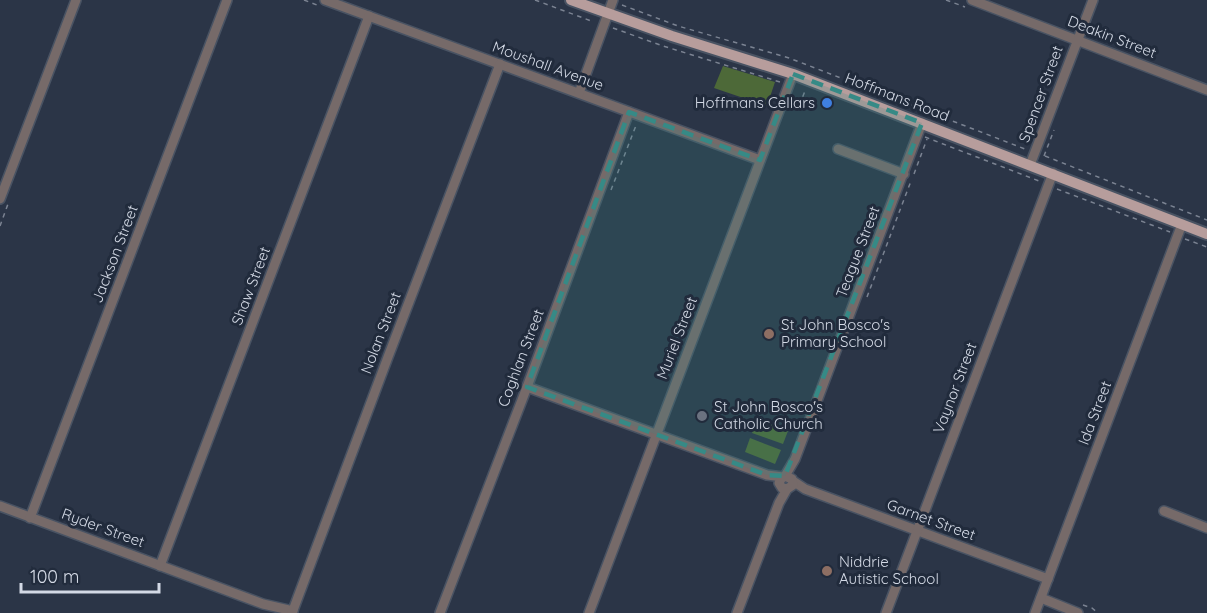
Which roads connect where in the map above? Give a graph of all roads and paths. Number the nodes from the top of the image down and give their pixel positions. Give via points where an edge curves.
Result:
1 (76, 0) edge
2 (227, 0) edge
3 (325, 0) edge
4 (535, 0) edge
5 (571, 0) edge
6 (613, 0) edge
7 (972, 0) edge
8 (1093, 0) edge
9 (622, 5) dead end
10 (608, 14) junction
11 (369, 16) junction
12 (604, 25) junction
13 (1077, 40) junction
14 (500, 64) junction
15 (793, 74) junction
16 (781, 82) dead end
17 (1207, 90) edge
18 (579, 93) junction
19 (629, 112) junction
20 (922, 123) junction
21 (638, 124) dead end
22 (1056, 125) dead end
23 (918, 135) junction
24 (838, 149) dead end
25 (1035, 153) junction
26 (760, 160) junction
27 (1030, 165) junction
28 (1053, 173) junction
29 (904, 174) junction
30 (1048, 185) junction
31 (609, 194) dead end
32 (0, 199) edge
33 (1207, 220) edge
34 (1182, 224) junction
35 (1207, 234) edge
36 (1178, 236) junction
37 (1207, 247) edge
38 (527, 387) junction
39 (656, 434) junction
40 (786, 483) junction
41 (0, 506) edge
42 (1164, 511) dead end
43 (30, 518) junction
44 (1207, 528) edge
45 (917, 531) junction
46 (160, 566) junction
47 (1048, 579) junction
48 (1041, 598) junction
49 (263, 604) junction
50 (292, 612) edge
51 (282, 613) edge
52 (440, 613) edge
53 (589, 613) edge
54 (737, 613) edge
55 (886, 613) edge
56 (1035, 613) edge
57 (1078, 613) edge

1 - 32 street
2 - 43 street, Jackson Street
3 - 11 street, Moushall Avenue
4 - 12 path
5 - 10 main road, Hoffmans Road
6 - 10 street
7 - 13 street, Deakin Street
8 - 13 street, Spencer Street
9 - 25 path via 678,26 789,58
10 - 12 street
10 - 15 main road, Hoffmans Road
11 - 14 street, Moushall Avenue
11 - 46 street, Shaw Street
12 - 16 path
12 - 18 street
13 - 17 street, Deakin Street
13 - 25 street, Spencer Street
14 - 18 street, Moushall Avenue
14 - 50 street, Nolan Street
15 - 20 main road, Hoffmans Road
15 - 26 street, Muriel Street
18 - 19 street, Moushall Avenue
19 - 26 street, Moushall Avenue
19 - 38 street, Coghlan Street
20 - 23 street, Teague Street
20 - 27 main road, Hoffmans Road
21 - 31 path
22 - 33 path via 1044,156
23 - 29 street, Teague Street
23 - 30 path
24 - 29 street
25 - 27 street, Spencer Street
26 - 39 street, Muriel Street
27 - 28 main road, Hoffmans Road
28 - 30 street, Vaynor Street
28 - 34 main road, Hoffmans Road
29 - 40 street, Teague Street
30 - 36 path
30 - 45 street, Vaynor Street
34 - 35 main road, Hoffmans Road
34 - 36 street, Ida Street
36 - 37 path
36 - 47 street, Ida Street
38 - 39 street, Garnet Street
38 - 52 street, Coghlan Street
39 - 40 street, Garnet Street
39 - 53 street, Muriel Street
40 - 45 street, Garnet Street
40 - 54 street, Teague Street
41 - 43 street, Ryder Street
42 - 44 street
43 - 46 street, Ryder Street
45 - 47 street, Garnet Street
45 - 55 street, Vaynor Street
46 - 49 street, Ryder Street
47 - 48 street, Ida Street
48 - 56 street, Ida Street
48 - 57 street
49 - 50 street, Ryder Street
49 - 51 street, Ryder Street

